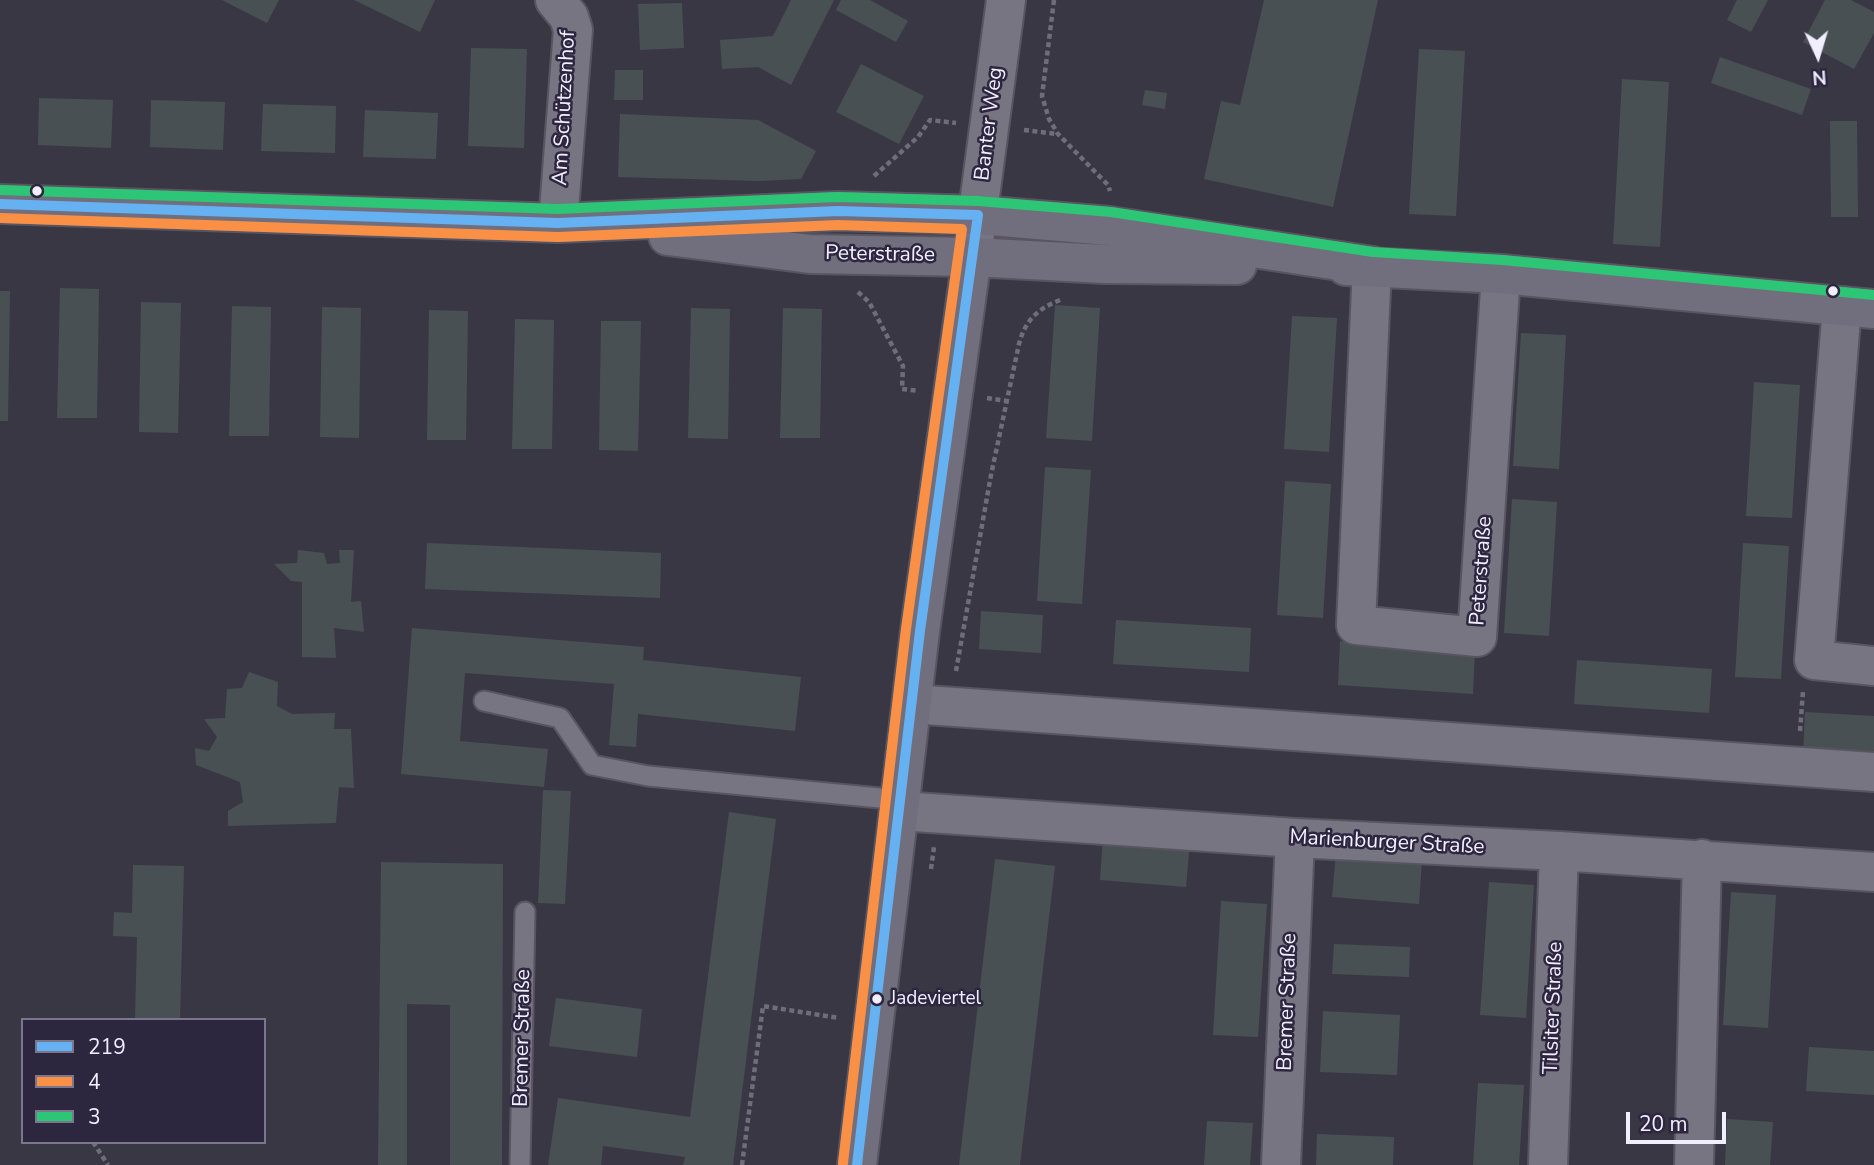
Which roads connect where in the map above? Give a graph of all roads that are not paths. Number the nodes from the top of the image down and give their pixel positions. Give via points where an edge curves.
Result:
1 (555, 0) edge
2 (1004, 1) edge
3 (0, 204) edge
4 (978, 215) junction
5 (558, 223) junction
6 (972, 257) junction
7 (1372, 266) junction
8 (1501, 274) junction
9 (1858, 307) edge
10 (1874, 666) edge
11 (484, 701) dead end
12 (912, 704) junction
13 (1874, 772) edge
14 (901, 806) junction
15 (1295, 838) junction
16 (1559, 850) junction
17 (1702, 859) junction
18 (1874, 873) edge
19 (526, 912) dead end
20 (520, 1165) edge
21 (857, 1165) edge
22 (1281, 1165) edge
23 (1548, 1165) edge
24 (1694, 1165) edge

1 - 5 street, Am Schützenhof via 573,30
2 - 4 street, Banter Weg
3 - 5 main road, Peterstraße
4 - 5 main road, Peterstraße via 838,211
4 - 6 street, Banter Weg
4 - 7 main road, Peterstraße via 1109,226
5 - 6 main road, Peterstraße via 810,254
6 - 7 main road, Peterstraße via 1105,264
6 - 12 main road, Banter Weg
7 - 8 main road, Peterstraße
7 - 8 street, Peterstraße via 1356,625 1477,637
8 - 9 main road, Peterstraße
9 - 10 street, Peterstraße via 1814,660
11 - 14 lane via 560,718 592,765 648,776
12 - 13 street
12 - 14 main road, Banter Weg
14 - 15 street, Marienburger Straße
14 - 21 main road, Banter Weg
15 - 16 street, Marienburger Straße
15 - 22 street, Bremer Straße
16 - 17 street, Marienburger Straße
16 - 23 street, Tilsiter Straße
17 - 18 street, Marienburger Straße
17 - 24 street
19 - 20 lane, Bremer Straße

